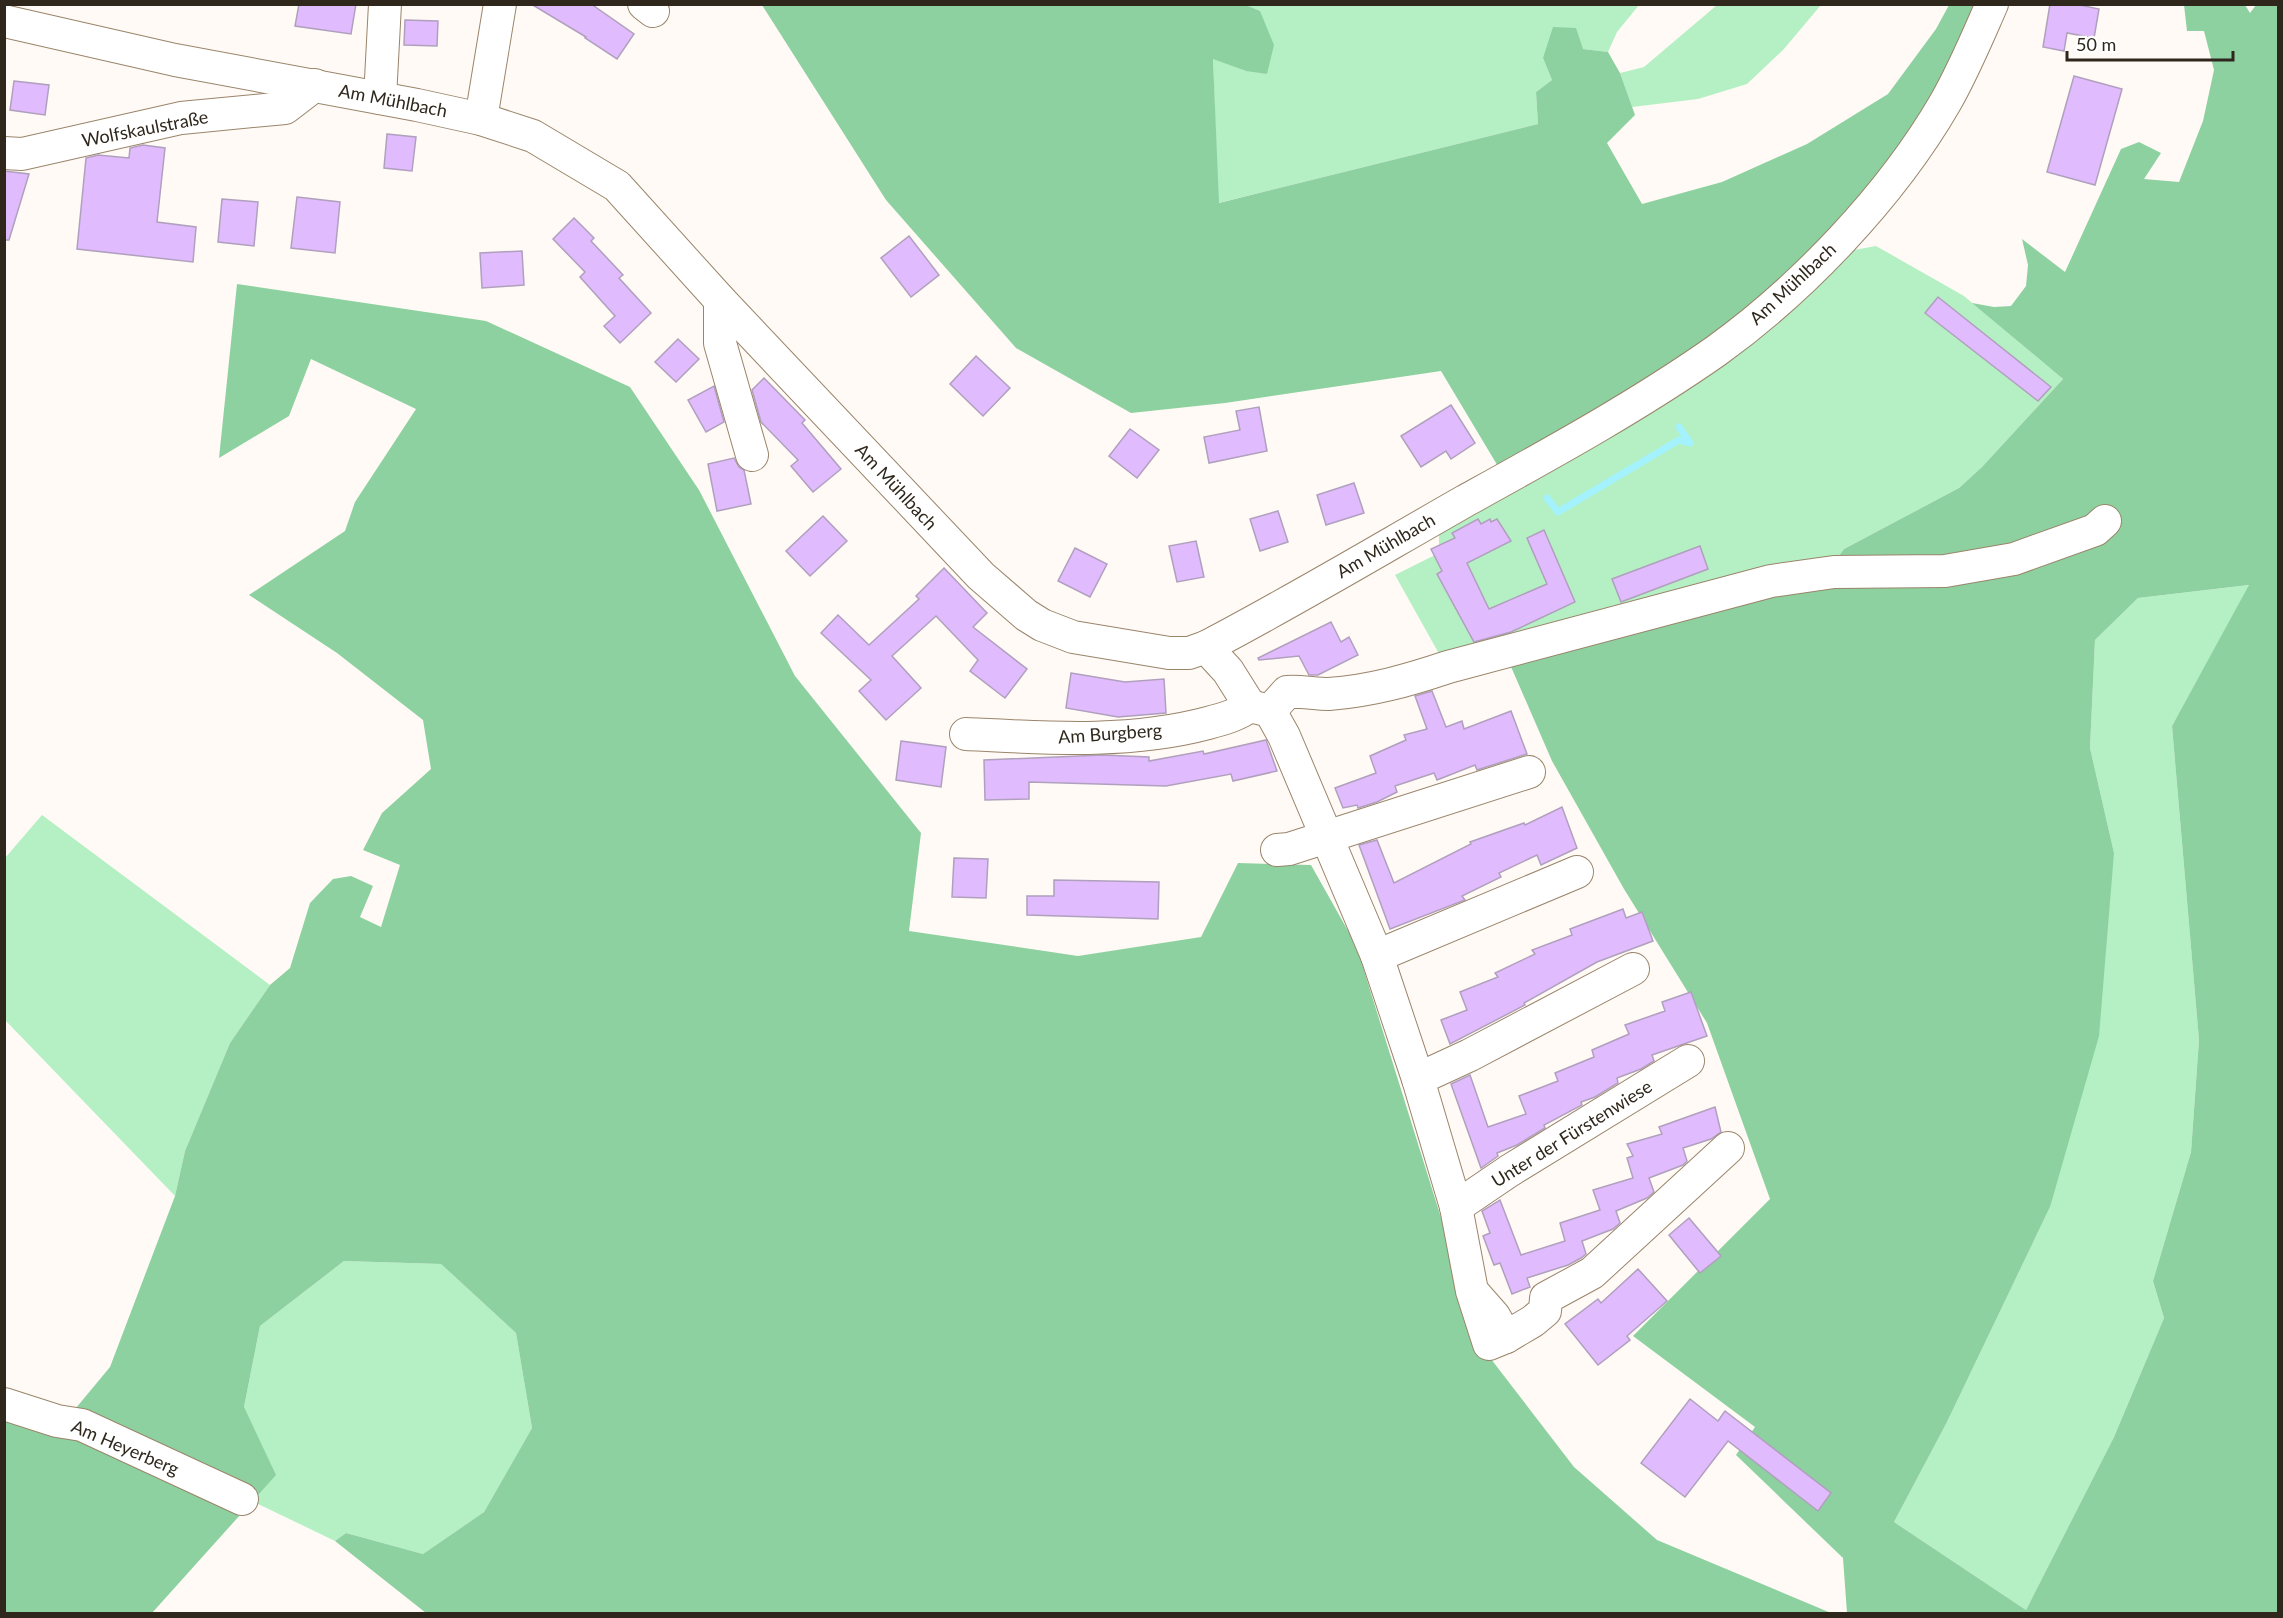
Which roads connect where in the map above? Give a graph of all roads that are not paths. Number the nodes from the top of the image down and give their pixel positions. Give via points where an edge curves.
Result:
1 (385, 4) edge
2 (500, 4) edge
3 (1992, 4) edge
4 (4, 21) edge
5 (315, 85) junction
6 (380, 98) junction
7 (481, 119) junction
8 (4, 153) edge
9 (720, 300) junction
10 (752, 455) dead end
11 (2105, 521) dead end
12 (1206, 647) junction
13 (1260, 709) junction
14 (966, 735) dead end
15 (1529, 772) dead end
16 (1327, 837) junction
17 (1276, 850) dead end
18 (1577, 872) dead end
19 (1377, 956) junction
20 (1633, 969) dead end
21 (1688, 1062) dead end
22 (1418, 1079) junction
23 (1728, 1148) dead end
24 (1456, 1207) junction
25 (4, 1404) edge
26 (242, 1499) dead end

1 - 6 street
2 - 7 street
3 - 12 street, Am Mühlbach via 1963,69 1917,147 1856,224 1765,311 1717,350 1619,414
4 - 5 street, Am Mühlbach via 176,60
5 - 6 street, Am Mühlbach
5 - 8 street, Wolfskaulstraße via 285,108 181,118 22,154
6 - 7 street, Am Mühlbach
7 - 9 street, Am Mühlbach via 533,136 616,186
9 - 10 street via 720,343
9 - 12 street, Am Mühlbach via 981,576 1026,615 1073,637 1113,645 1169,653 1189,653
11 - 13 street, Am Burgberg via 2095,530 2014,559 1945,571 1834,572 1771,581 1390,685 1326,694 1287,693
12 - 13 street
13 - 14 street, Am Burgberg via 1142,735 1053,739
13 - 16 street via 1284,736
15 - 16 street
16 - 17 street
16 - 19 street
18 - 19 street
19 - 22 street
20 - 22 street
21 - 24 street, Unter der Fürstenwiese
22 - 24 street
23 - 24 street via 1592,1273 1546,1298 1545,1311 1533,1321 1489,1344 1472,1291
25 - 26 street, Am Heyerberg via 82,1425

